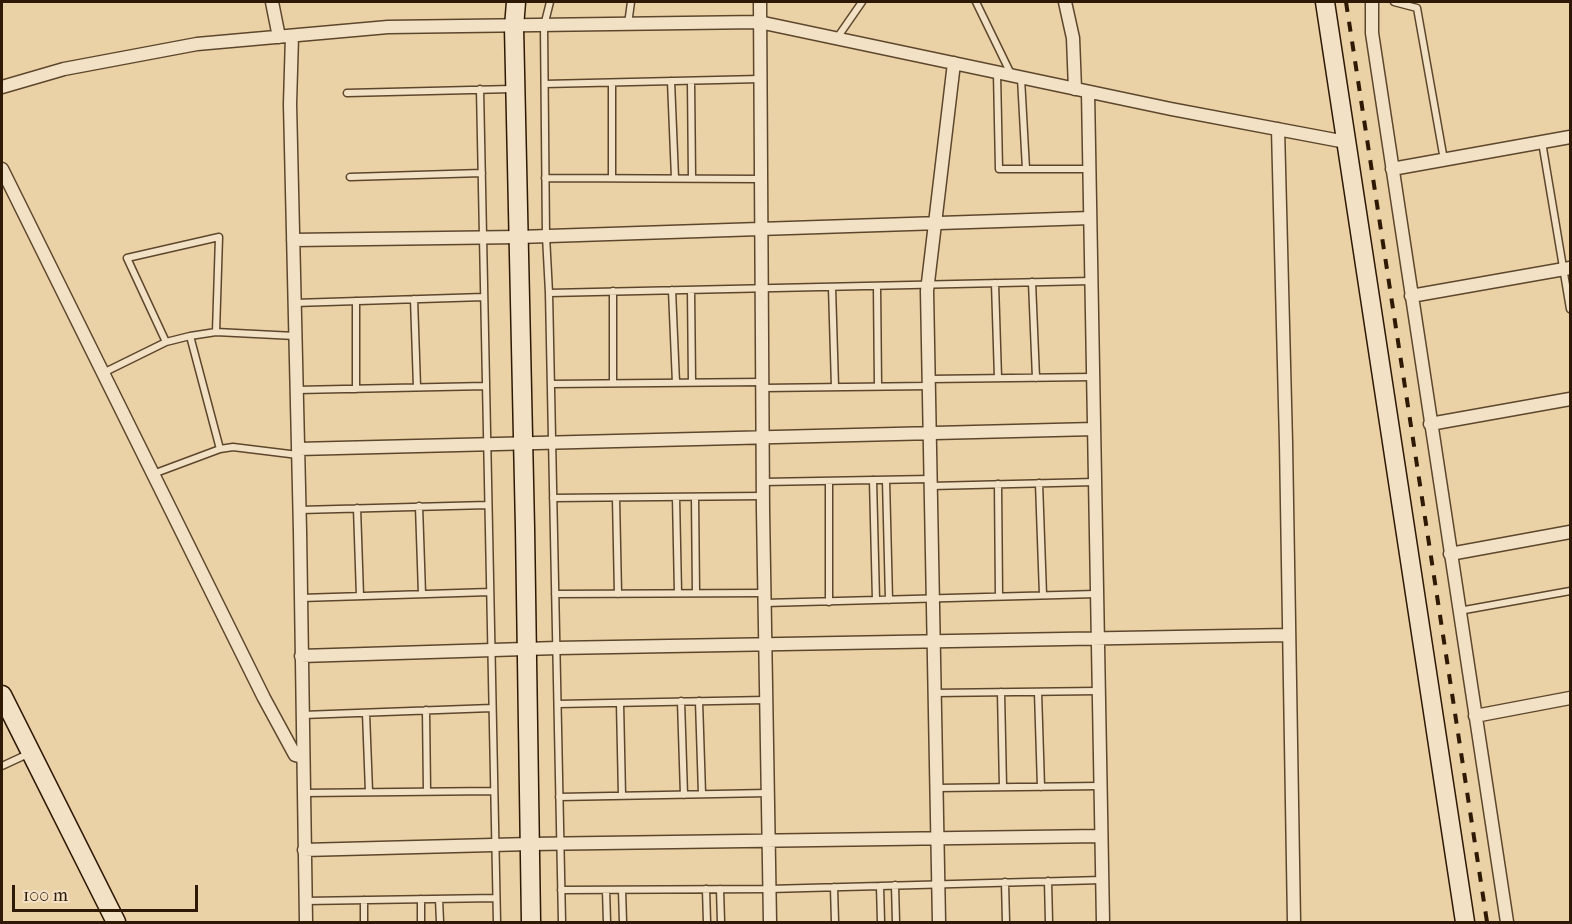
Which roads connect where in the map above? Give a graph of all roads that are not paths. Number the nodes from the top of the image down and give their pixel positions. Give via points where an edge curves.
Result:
1 (272, 2) edge
2 (516, 2) edge
3 (550, 2) edge
4 (631, 2) edge
5 (760, 2) edge
6 (862, 2) edge
7 (976, 2) edge
8 (1065, 2) edge
9 (1325, 2) edge
10 (1372, 2) edge
11 (1394, 2) edge
12 (759, 22) junction
13 (628, 25) junction
14 (544, 26) junction
15 (514, 27) junction
16 (292, 36) junction
17 (279, 37) junction
18 (837, 39) junction
19 (954, 63) junction
20 (997, 73) junction
21 (1016, 77) junction
22 (761, 79) junction
23 (671, 81) junction
24 (691, 81) junction
25 (612, 82) junction
26 (545, 84) junction
27 (2, 87) edge
28 (480, 89) junction
29 (516, 89) junction
30 (1075, 89) junction
31 (1088, 92) junction
32 (346, 93) dead end
33 (1278, 129) junction
34 (1570, 137) edge
35 (1346, 142) junction
36 (1542, 142) junction
37 (1444, 160) junction
38 (2, 169) edge
39 (1026, 169) junction
40 (1090, 169) junction
41 (1392, 169) junction
42 (482, 173) junction
43 (350, 177) dead end
44 (545, 178) junction
45 (612, 178) junction
46 (675, 178) junction
47 (692, 178) junction
48 (762, 179) junction
49 (1090, 218) junction
50 (935, 223) junction
51 (762, 229) junction
52 (546, 236) junction
53 (483, 237) junction
54 (519, 237) junction
55 (293, 240) junction
56 (1567, 269) edge
57 (1091, 281) junction
58 (1032, 282) junction
59 (994, 283) junction
60 (928, 285) junction
61 (877, 286) junction
62 (832, 287) junction
63 (762, 288) junction
64 (672, 290) junction
65 (691, 290) junction
66 (613, 291) junction
67 (549, 293) junction
68 (1411, 296) junction
69 (484, 297) junction
70 (414, 299) junction
71 (356, 301) junction
72 (294, 303) junction
73 (1570, 309) edge
74 (216, 332) junction
75 (190, 336) junction
76 (295, 336) junction
77 (166, 342) junction
78 (102, 374) junction
79 (1093, 377) junction
80 (998, 378) junction
81 (1036, 378) junction
82 (676, 382) junction
83 (692, 382) junction
84 (929, 382) junction
85 (613, 383) junction
86 (551, 384) junction
87 (763, 385) junction
88 (486, 386) junction
89 (878, 386) junction
90 (417, 387) junction
91 (835, 387) junction
92 (356, 389) junction
93 (297, 390) junction
94 (1570, 399) edge
95 (1430, 424) junction
96 (1094, 429) junction
97 (930, 433) junction
98 (763, 437) junction
99 (552, 442) junction
100 (523, 443) junction
101 (487, 444) junction
102 (220, 449) junction
103 (298, 452) junction
104 (153, 474) junction
105 (873, 480) junction
106 (886, 480) junction
107 (828, 481) junction
108 (763, 482) junction
109 (1095, 482) junction
110 (931, 483) junction
111 (1039, 483) junction
112 (999, 484) junction
113 (763, 496) junction
114 (676, 497) junction
115 (695, 497) junction
116 (554, 498) junction
117 (616, 498) junction
118 (488, 505) junction
119 (419, 506) junction
120 (357, 508) junction
121 (299, 510) junction
122 (1570, 532) edge
123 (1450, 554) junction
124 (1570, 591) edge
125 (490, 592) junction
126 (678, 593) junction
127 (696, 593) junction
128 (422, 594) junction
129 (555, 594) junction
130 (618, 594) junction
131 (1096, 594) junction
132 (1043, 595) junction
133 (360, 596) junction
134 (999, 596) junction
135 (301, 598) junction
136 (764, 598) junction
137 (933, 598) junction
138 (876, 600) junction
139 (889, 600) junction
140 (830, 602) junction
141 (1458, 611) junction
142 (1289, 635) junction
143 (1097, 639) junction
144 (934, 642) junction
145 (765, 645) junction
146 (556, 648) junction
147 (527, 649) junction
148 (491, 650) junction
149 (301, 656) junction
150 (1098, 691) junction
151 (1001, 692) junction
152 (1038, 692) junction
153 (934, 693) junction
154 (2, 695) edge
155 (1570, 698) edge
156 (766, 700) junction
157 (681, 701) junction
158 (699, 701) junction
159 (620, 703) junction
160 (558, 704) junction
161 (492, 708) junction
162 (426, 710) junction
163 (366, 712) junction
164 (302, 715) junction
165 (1475, 716) junction
166 (31, 753) junction
167 (303, 757) junction
168 (2, 766) edge
169 (1100, 786) junction
170 (1003, 787) junction
171 (1041, 787) junction
172 (936, 788) junction
173 (494, 790) junction
174 (427, 791) junction
175 (369, 792) junction
176 (303, 793) junction
177 (768, 793) junction
178 (702, 794) junction
179 (684, 795) junction
180 (622, 796) junction
181 (559, 797) junction
182 (1101, 836) junction
183 (937, 838) junction
184 (768, 841) junction
185 (530, 844) junction
186 (560, 844) junction
187 (495, 845) junction
188 (304, 850) junction
189 (1102, 880) junction
190 (1048, 881) junction
191 (1005, 882) junction
192 (938, 884) junction
193 (895, 885) junction
194 (880, 886) junction
195 (834, 887) junction
196 (769, 888) junction
197 (706, 889) junction
198 (720, 889) junction
199 (561, 890) junction
200 (606, 890) junction
201 (622, 890) junction
202 (496, 898) junction
203 (421, 899) junction
204 (439, 899) junction
205 (364, 900) junction
206 (306, 901) junction
207 (116, 922) edge
208 (306, 922) edge
209 (364, 922) edge
210 (421, 922) edge
211 (440, 922) edge
212 (497, 922) edge
213 (531, 922) edge
214 (562, 922) edge
215 (607, 922) edge
216 (623, 922) edge
217 (707, 922) edge
218 (721, 922) edge
219 (770, 922) edge
220 (835, 922) edge
221 (881, 922) edge
222 (896, 922) edge
223 (939, 922) edge
224 (1006, 922) edge
225 (1049, 922) edge
226 (1103, 922) edge
227 (1293, 922) edge
228 (1465, 922) edge
229 (1506, 922) edge

1 - 17 street
2 - 15 street
3 - 14 lane
4 - 13 lane
5 - 12 street
6 - 18 lane
7 - 21 lane
8 - 30 street via 1073,38
9 - 35 street
10 - 41 street via 1372,33
11 - 37 lane via 1417,8
12 - 13 street
12 - 18 street
12 - 22 street
13 - 14 street
14 - 15 street
14 - 26 lane
15 - 16 street via 388,27
15 - 29 street
16 - 17 street
16 - 55 street
17 - 27 street via 197,44 64,69
18 - 19 street
19 - 20 street
19 - 50 street
20 - 21 street
20 - 39 lane via 999,169
21 - 30 street
21 - 39 lane
22 - 24 lane
22 - 48 street
23 - 24 lane
23 - 25 lane
23 - 46 lane
24 - 47 lane
25 - 26 lane
25 - 45 lane
26 - 44 lane
28 - 29 lane
28 - 32 lane
28 - 42 lane
29 - 54 street
30 - 31 street
31 - 33 street
31 - 40 street
33 - 35 street
33 - 142 street
34 - 36 street
35 - 228 street
36 - 37 street
36 - 56 lane
37 - 41 street
38 - 78 street
39 - 40 lane
40 - 49 street
41 - 68 street
42 - 43 lane
42 - 53 lane
44 - 45 lane
44 - 52 lane
45 - 46 lane
46 - 47 lane
47 - 48 lane
48 - 51 street
49 - 50 street
49 - 57 street
50 - 51 street
50 - 60 street
51 - 52 street
51 - 63 street
52 - 54 street
52 - 67 lane
53 - 54 street
53 - 55 street
53 - 69 lane
54 - 100 street
55 - 72 street
56 - 68 street
56 - 73 lane
57 - 58 lane
57 - 79 street
58 - 59 lane
58 - 81 lane
59 - 60 lane
59 - 80 lane
60 - 61 lane
60 - 84 street
61 - 62 lane
61 - 89 lane
62 - 63 lane
62 - 91 lane
63 - 65 lane
63 - 87 street
64 - 65 lane
64 - 66 lane
64 - 82 lane
65 - 83 lane
66 - 67 lane
66 - 85 lane
67 - 86 lane
68 - 95 street
69 - 70 lane
69 - 88 lane
70 - 71 lane
70 - 90 lane
71 - 72 lane
71 - 92 lane
72 - 76 street
74 - 75 lane
74 - 76 lane
74 - 77 lane via 219,237 127,258
75 - 77 lane
75 - 102 lane
76 - 93 street
77 - 78 lane
78 - 104 street
79 - 81 lane
79 - 96 street
80 - 81 lane
80 - 84 lane
82 - 83 lane
82 - 85 lane
83 - 87 lane
84 - 89 lane
84 - 97 street
85 - 86 lane
86 - 99 lane
87 - 91 lane
87 - 98 street
88 - 90 lane
88 - 101 lane
89 - 91 lane
90 - 92 lane
92 - 93 lane
93 - 103 street
94 - 95 street
95 - 123 street
96 - 97 street
96 - 109 street
97 - 98 street
97 - 110 street
98 - 99 street
98 - 108 street
99 - 100 street
99 - 116 lane
100 - 101 street
100 - 147 street
101 - 103 street
101 - 118 lane
102 - 103 lane
102 - 104 lane
103 - 121 street
104 - 167 street via 264,698 295,755
105 - 106 lane
105 - 107 lane
105 - 138 lane
106 - 110 lane
106 - 139 lane
107 - 108 lane
107 - 140 lane
108 - 113 street
109 - 111 lane
109 - 131 street
110 - 112 lane
110 - 137 street
111 - 112 lane
111 - 132 lane
112 - 134 lane
113 - 115 lane
113 - 136 street
114 - 115 lane
114 - 117 lane
114 - 126 lane
115 - 127 lane
116 - 117 lane
116 - 129 lane
117 - 130 lane
118 - 119 lane
118 - 125 lane
119 - 120 lane
119 - 128 lane
120 - 121 lane
120 - 133 lane
121 - 135 street
122 - 123 street
123 - 141 street
124 - 141 lane
125 - 128 lane
125 - 148 lane
126 - 127 lane
126 - 130 lane
127 - 136 lane
128 - 133 lane
129 - 130 lane
129 - 146 lane
131 - 132 lane
131 - 143 street
132 - 134 lane
133 - 135 lane
134 - 137 lane
135 - 149 street
136 - 140 lane
136 - 145 street
137 - 139 lane
137 - 144 street
138 - 139 lane
138 - 140 lane
141 - 165 street
142 - 143 street
142 - 227 street
143 - 144 street
143 - 150 street
144 - 145 street
144 - 153 street
145 - 146 street
145 - 156 street
146 - 147 street
146 - 160 lane
147 - 148 street
147 - 185 street
148 - 149 street
148 - 161 lane
149 - 164 street
150 - 152 lane
150 - 169 street
151 - 152 lane
151 - 153 lane
151 - 170 lane
152 - 171 lane
153 - 172 street
154 - 166 street
155 - 165 street
156 - 158 lane
156 - 177 street
157 - 158 lane
157 - 159 lane
157 - 179 lane
158 - 178 lane
159 - 160 lane
159 - 180 lane
160 - 181 lane
161 - 162 lane
161 - 173 lane
162 - 163 lane
162 - 174 lane
163 - 164 lane
163 - 175 lane
164 - 167 street
165 - 229 street
166 - 168 lane
166 - 207 street
167 - 176 street
169 - 171 lane
169 - 182 street
170 - 171 lane
170 - 172 lane
172 - 183 street
173 - 174 lane
173 - 187 lane
174 - 175 lane
175 - 176 lane
176 - 188 street
177 - 178 lane
177 - 184 street
178 - 179 lane
179 - 180 lane
180 - 181 lane
181 - 186 lane
182 - 183 street
182 - 189 street
183 - 184 street
183 - 192 street
184 - 186 street
184 - 196 street
185 - 186 street
185 - 187 street
185 - 213 street
186 - 199 lane
187 - 188 street
187 - 202 lane
188 - 206 street
189 - 190 lane
189 - 226 street
190 - 191 lane
190 - 225 lane
191 - 192 lane
191 - 224 lane
192 - 193 lane
192 - 223 street
193 - 194 lane
193 - 222 lane
194 - 195 lane
194 - 221 lane
195 - 196 lane
195 - 220 lane
196 - 198 lane
196 - 219 street
197 - 198 lane
197 - 201 lane
197 - 217 lane
198 - 218 lane
199 - 200 lane
199 - 214 lane
200 - 201 lane
200 - 215 lane
201 - 216 lane
202 - 204 lane
202 - 212 lane
203 - 204 lane
203 - 205 lane
203 - 210 lane
204 - 211 lane
205 - 206 lane
205 - 209 lane
206 - 208 street

